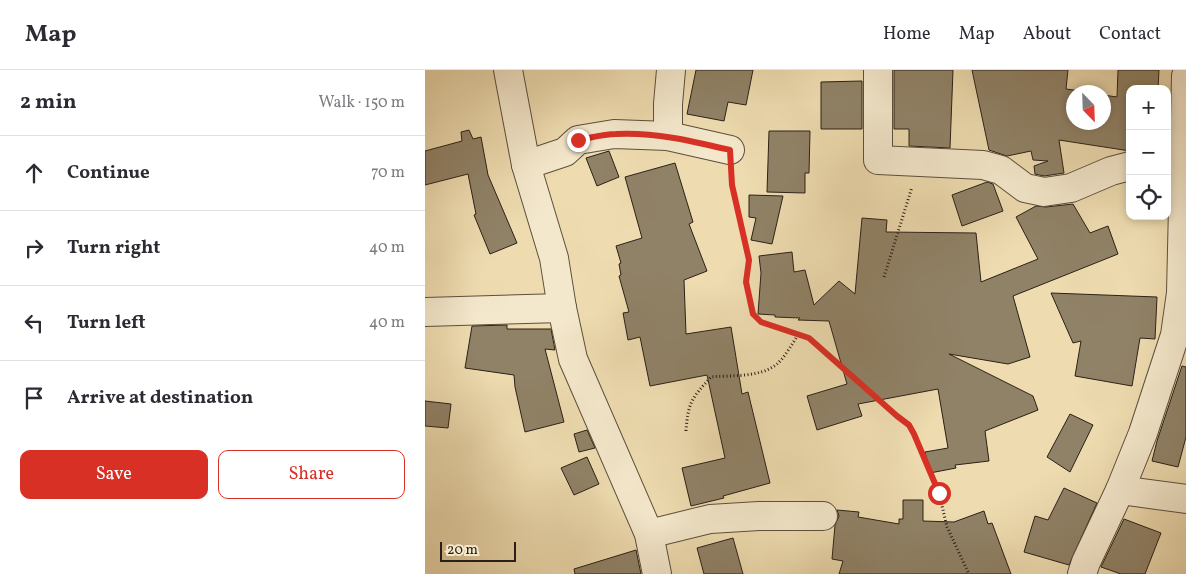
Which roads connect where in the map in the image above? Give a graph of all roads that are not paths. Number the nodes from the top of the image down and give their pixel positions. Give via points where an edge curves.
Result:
1 (508, 70) edge
2 (671, 70) edge
3 (878, 70) edge
4 (1186, 76) edge
5 (668, 136) junction
6 (730, 150) road end
7 (1176, 155) edge
8 (526, 165) junction
9 (1126, 167) edge
10 (562, 308) junction
11 (425, 312) edge
12 (1178, 348) edge
13 (1120, 490) junction
14 (1186, 499) edge
15 (823, 516) dead end
16 (649, 534) junction
17 (657, 574) edge
18 (1082, 574) edge

1 - 8 street
2 - 5 street
3 - 9 street via 878,160 995,167 1025,188 1044,192 1071,188
4 - 7 street
5 - 6 street
5 - 8 street via 614,134 578,140 565,152
7 - 12 street via 1181,293 1175,335
8 - 10 street via 554,258
10 - 11 street
10 - 16 street via 573,359
12 - 13 street
13 - 14 street
13 - 18 street
15 - 16 street via 710,518
16 - 17 street

